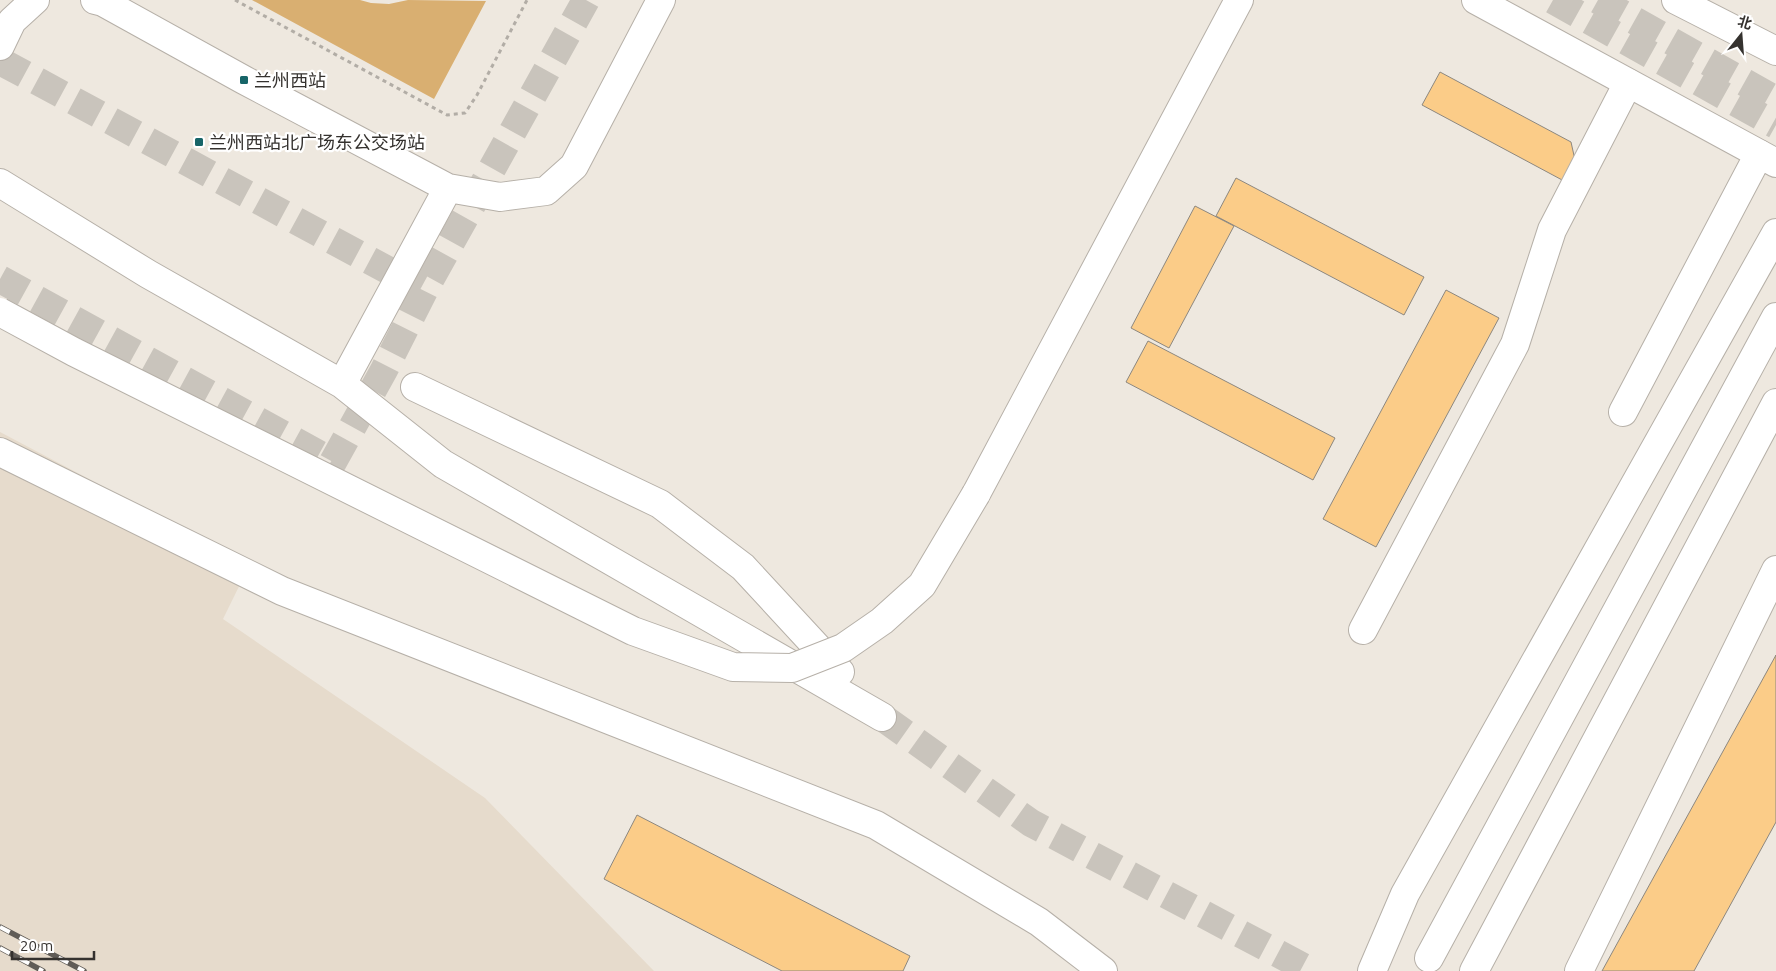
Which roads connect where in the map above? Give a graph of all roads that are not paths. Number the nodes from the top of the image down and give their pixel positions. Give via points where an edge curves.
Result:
1 (36, 0) edge
2 (95, 0) edge
3 (661, 0) edge
4 (1239, 0) edge
5 (1476, 0) edge
6 (1676, 0) edge
7 (0, 46) edge
8 (1776, 51) edge
9 (1628, 83) junction
10 (1768, 159) edge
11 (0, 183) edge
12 (448, 188) junction
13 (1776, 233) edge
14 (0, 312) edge
15 (1776, 317) edge
16 (342, 384) junction
17 (415, 387) dead end
18 (1776, 403) edge
19 (1623, 412) dead end
20 (0, 452) edge
21 (1776, 570) edge
22 (1362, 630) dead end
23 (1428, 958) dead end
24 (1103, 971) edge
25 (1372, 971) edge
26 (1474, 971) edge
27 (1578, 971) edge

1 - 7 main road via 12,21
2 - 12 main road
3 - 12 main road via 574,166 546,191 500,198
4 - 14 main road, bridge via 976,494 922,585 882,621 843,648 792,668 734,667 633,631
5 - 9 main road
6 - 8 main road
9 - 10 main road
9 - 22 main road via 1552,230 1515,344
10 - 19 main road
11 - 16 main road via 148,274
12 - 16 main road
13 - 25 main road via 1405,894
15 - 23 main road
16 - 17 main road via 443,464 882,717 743,568 660,504
18 - 26 main road
20 - 24 main road via 282,591 876,825 1039,922
21 - 27 main road

